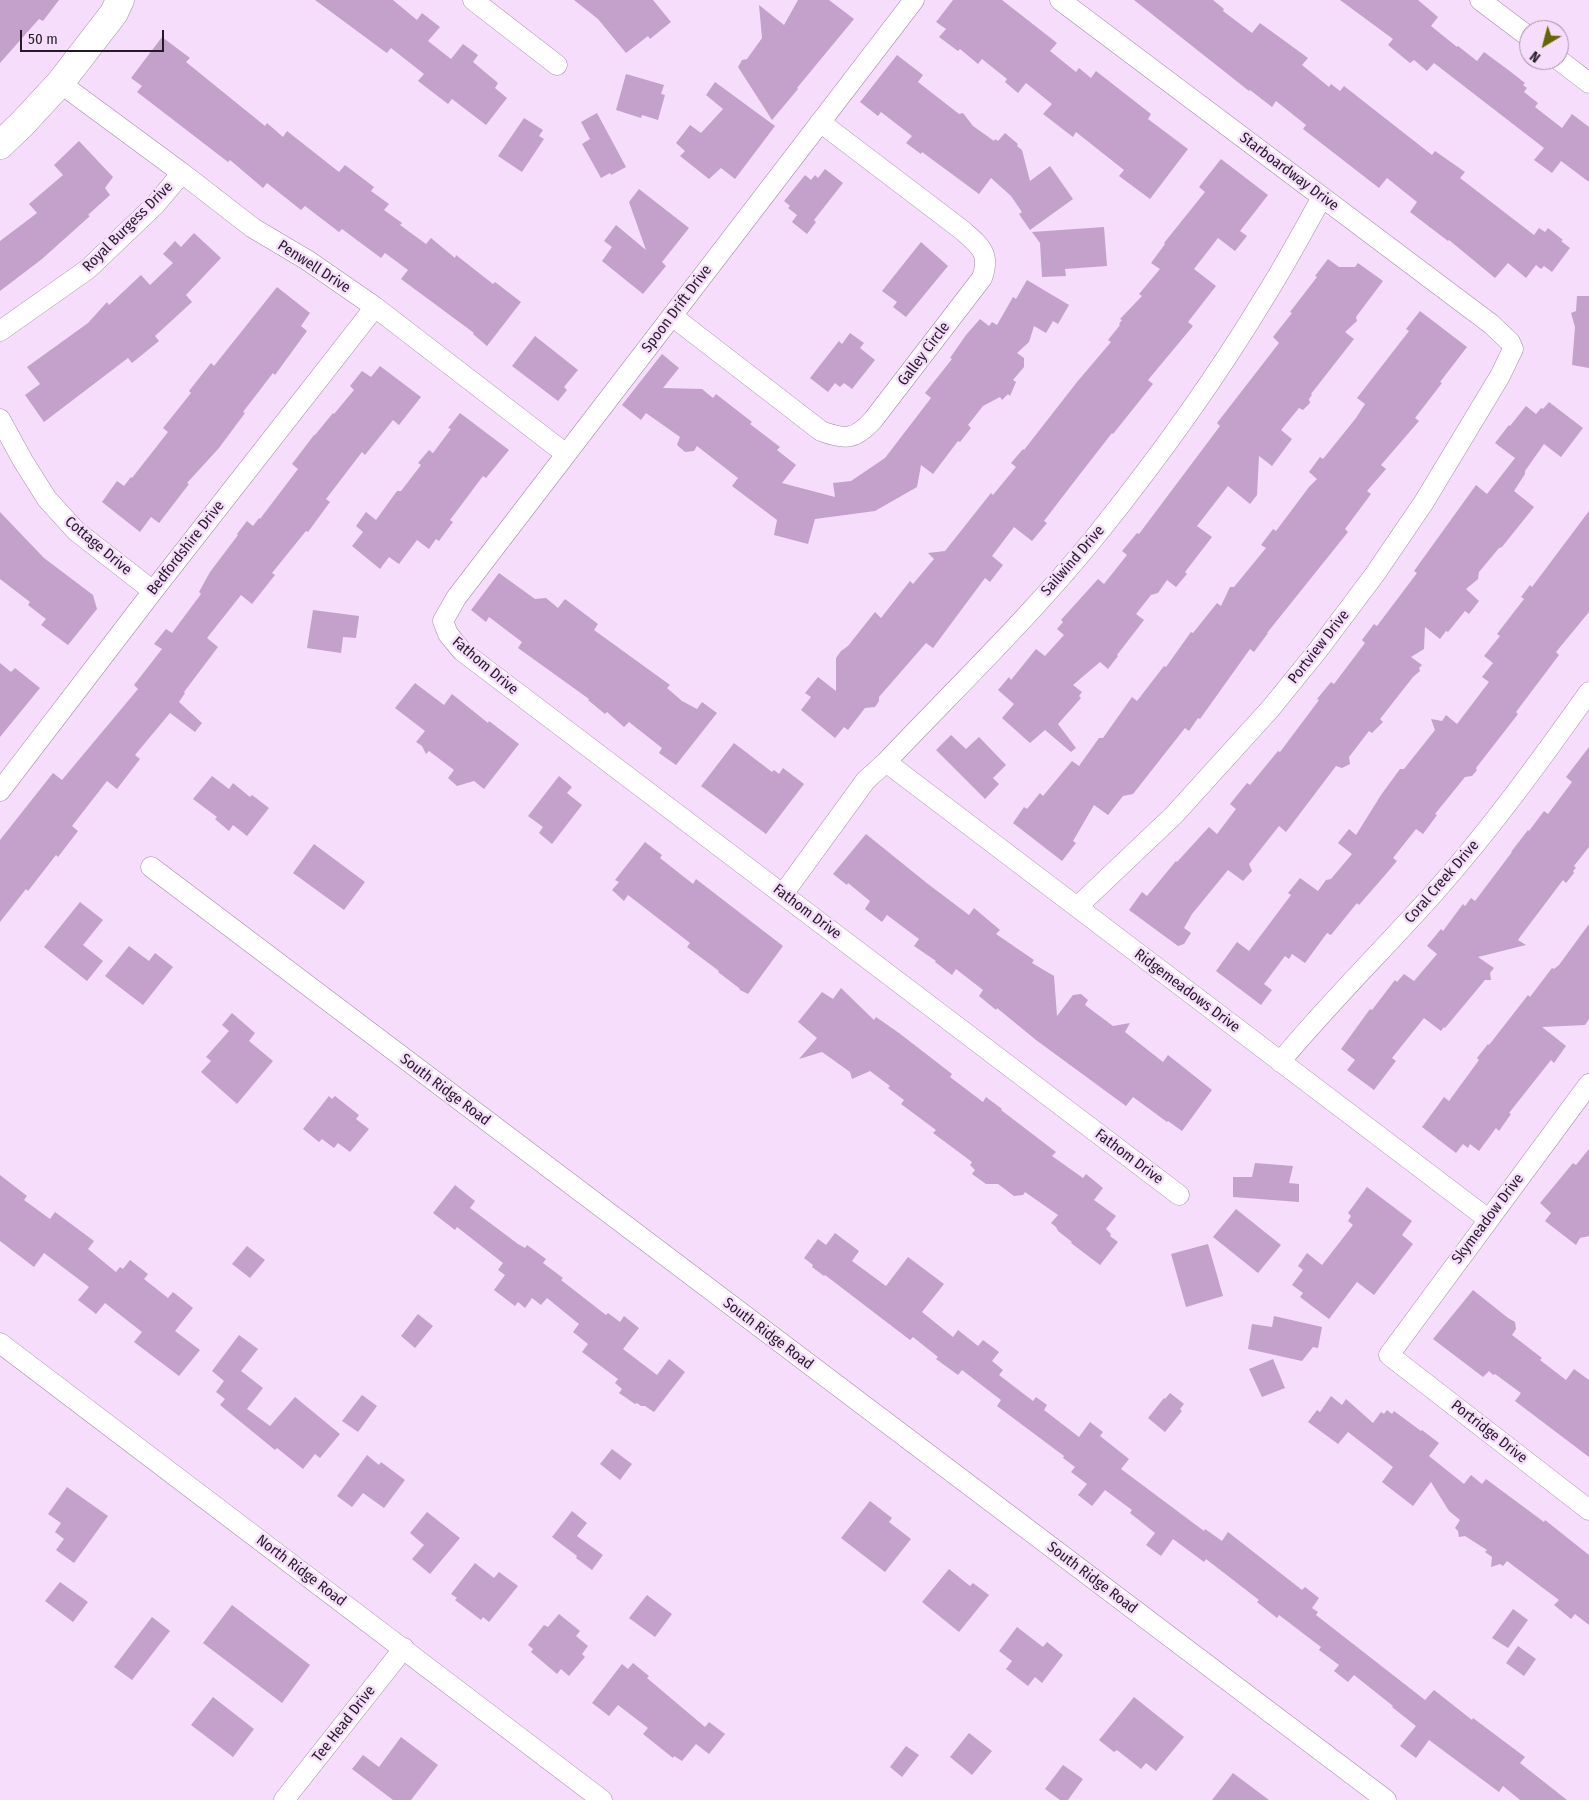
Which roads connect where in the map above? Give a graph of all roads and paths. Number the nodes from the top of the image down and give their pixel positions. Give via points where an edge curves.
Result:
1 (120, 0) edge
2 (473, 0) edge
3 (1060, 0) edge
4 (1480, 0) edge
5 (904, 3) edge
6 (1519, 29) edge
7 (557, 65) dead end
8 (1569, 68) edge
9 (60, 83) junction
10 (1589, 83) edge
11 (820, 122) junction
12 (0, 145) edge
13 (182, 173) junction
14 (1322, 197) junction
15 (375, 307) junction
16 (672, 316) junction
17 (0, 331) edge
18 (1512, 349) joint
19 (0, 419) edge
20 (566, 454) junction
21 (153, 591) junction
22 (443, 621) joint
23 (1589, 692) edge
24 (886, 762) junction
25 (4, 779) edge
26 (151, 867) dead end
27 (783, 894) junction
28 (1077, 907) junction
29 (1280, 1062) junction
30 (1589, 1084) edge
31 (1179, 1195) dead end
32 (1488, 1219) junction
33 (0, 1342) edge
34 (1388, 1355) joint
35 (1589, 1510) edge
36 (404, 1648) junction
37 (284, 1800) edge
38 (602, 1800) edge
39 (1386, 1800) edge

1 - 9 main road
2 - 7 street
3 - 14 street, Starboardway Drive
4 - 6 street
5 - 11 street, Spoon Drift Drive
8 - 10 street
9 - 12 main road
9 - 13 street, Penwell Drive
11 - 16 street, Spoon Drift Drive
11 - 16 street, Galley Circle via 980,246 986,268 982,278 879,413 862,432 848,438 821,430
13 - 15 street, Penwell Drive via 253,228
13 - 17 street, Royal Burgess Drive via 155,205 88,269
14 - 18 street, Starboardway Drive via 1498,329
14 - 24 street, Sailwind Drive via 1266,295 1147,470 1038,602
15 - 20 street, Penwell Drive
15 - 21 street, Bedfordshire Drive
16 - 20 street, Spoon Drift Drive
18 - 28 street, Portview Drive via 1500,376 1424,502 1318,650 1242,741 1174,815
19 - 21 street, Cottage Drive via 47,499 76,531
20 - 22 street, Spoon Drift Drive via 456,598
21 - 25 street, Bedfordshire Drive
22 - 27 street, Fathom Drive via 448,634 462,650
23 - 29 street, Coral Creek Drive via 1525,783 1478,842
24 - 27 street, Sailwind Drive via 866,780
24 - 28 street, Ridgemeadows Drive
26 - 39 street, South Ridge Road
27 - 31 street, Fathom Drive
28 - 29 street, Ridgemeadows Drive
29 - 32 street, Ridgemeadows Drive
30 - 32 street, Skymeadow Drive
32 - 34 street, Skymeadow Drive
33 - 36 street, North Ridge Road
34 - 35 street, Portridge Drive
36 - 37 street, Tee Head Drive
36 - 38 street, North Ridge Road

